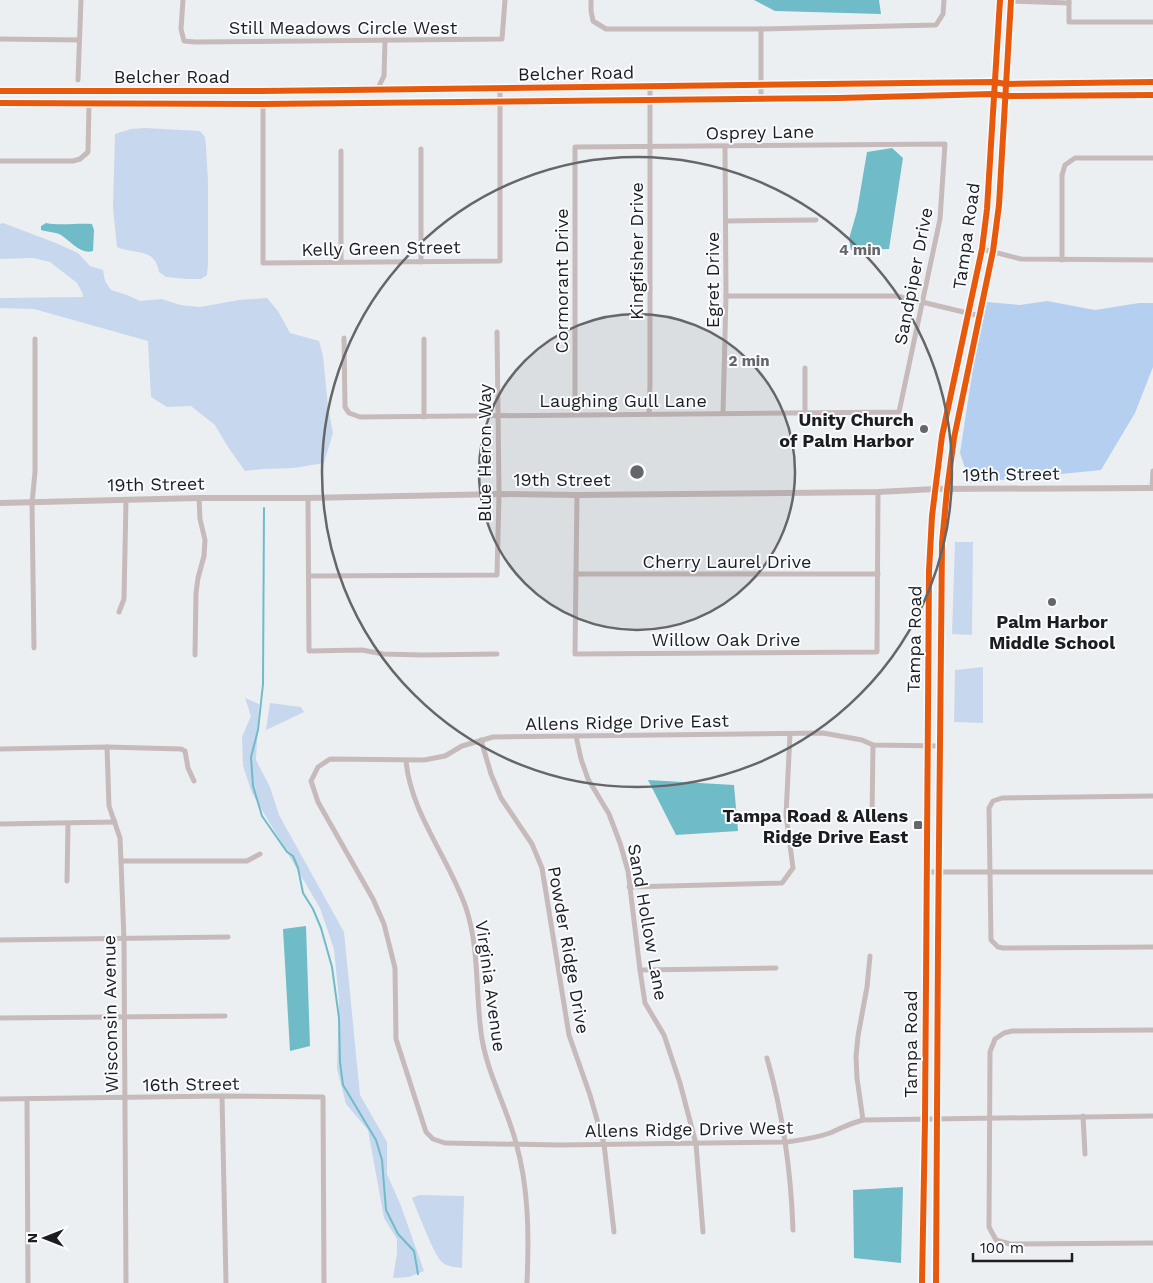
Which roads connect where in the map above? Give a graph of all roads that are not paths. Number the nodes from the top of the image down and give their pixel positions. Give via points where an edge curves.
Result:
1 (81, 0) edge
2 (183, 0) edge
3 (505, 0) edge
4 (591, 0) edge
5 (944, 0) edge
6 (1000, 0) edge
7 (1011, 0) edge
8 (1069, 2) edge
9 (1153, 22) edge
10 (761, 29) junction
11 (0, 39) edge
12 (79, 40) junction
13 (385, 40) junction
14 (78, 80) dead end
15 (994, 82) junction
16 (1153, 82) edge
17 (1006, 84) junction
18 (761, 86) junction
19 (650, 87) junction
20 (500, 89) junction
21 (0, 90) edge
22 (377, 90) junction
23 (993, 94) junction
24 (1153, 95) edge
25 (1005, 96) junction
26 (761, 99) junction
27 (650, 100) junction
28 (500, 101) junction
29 (0, 103) edge
30 (89, 104) junction
31 (262, 104) junction
32 (945, 144) joint
33 (650, 146) junction
34 (575, 147) joint
35 (725, 147) junction
36 (421, 149) dead end
37 (341, 151) dead end
38 (1153, 158) edge
39 (0, 161) edge
40 (816, 220) dead end
41 (726, 221) junction
42 (982, 250) junction
43 (993, 251) junction
44 (1062, 260) junction
45 (1153, 260) edge
46 (341, 262) junction
47 (421, 262) junction
48 (726, 296) junction
49 (922, 302) junction
50 (969, 313) junction
51 (980, 316) junction
52 (498, 332) dead end
53 (344, 338) dead end
54 (35, 339) dead end
55 (424, 339) dead end
56 (805, 368) dead end
57 (898, 412) joint
58 (724, 413) junction
59 (805, 413) junction
60 (649, 414) junction
61 (499, 415) junction
62 (575, 415) junction
63 (424, 417) junction
64 (1153, 471) edge
65 (1152, 488) edge
66 (935, 490) junction
67 (947, 490) junction
68 (878, 492) junction
69 (499, 494) junction
70 (577, 495) junction
71 (199, 498) junction
72 (308, 498) junction
73 (126, 500) junction
74 (0, 503) edge
75 (32, 503) junction
76 (576, 574) junction
77 (878, 574) junction
78 (309, 576) junction
79 (119, 612) dead end
80 (34, 648) dead end
81 (928, 653) junction
82 (940, 653) junction
83 (497, 654) dead end
84 (195, 656) dead end
85 (790, 734) junction
86 (576, 736) junction
87 (481, 740) junction
88 (873, 745) junction
89 (928, 746) junction
90 (940, 746) junction
91 (107, 747) junction
92 (0, 749) edge
93 (406, 761) junction
94 (194, 781) dead end
95 (1153, 796) edge
96 (872, 818) dead end
97 (115, 822) junction
98 (68, 823) junction
99 (0, 824) edge
100 (260, 854) dead end
101 (122, 861) junction
102 (927, 872) junction
103 (1153, 872) edge
104 (938, 873) junction
105 (989, 873) junction
106 (67, 881) dead end
107 (629, 887) junction
108 (228, 937) dead end
109 (0, 940) edge
110 (124, 940) junction
111 (1153, 947) edge
112 (870, 956) dead end
113 (776, 968) dead end
114 (640, 970) junction
115 (124, 1016) junction
116 (225, 1016) dead end
117 (0, 1018) edge
118 (1153, 1030) edge
119 (767, 1058) dead end
120 (222, 1096) junction
121 (125, 1098) junction
122 (0, 1099) edge
123 (27, 1099) junction
124 (1083, 1116) junction
125 (1153, 1116) edge
126 (988, 1118) junction
127 (938, 1119) junction
128 (863, 1120) junction
129 (925, 1120) junction
130 (438, 1142) joint
131 (787, 1142) junction
132 (604, 1144) junction
133 (696, 1144) junction
134 (517, 1145) junction
135 (1085, 1154) dead end
136 (793, 1230) dead end
137 (614, 1232) dead end
138 (703, 1232) dead end
139 (1153, 1243) edge
140 (28, 1283) edge
141 (126, 1283) edge
142 (226, 1283) edge
143 (324, 1283) edge
144 (528, 1283) edge
145 (922, 1283) edge
146 (936, 1283) edge

1 - 12 street
2 - 13 street, Still Meadows Circle West via 181,30 184,40
3 - 13 street, Still Meadows Circle West via 502,39
4 - 10 street via 593,21 606,28
5 - 10 street via 943,14 936,25
6 - 15 main road, Tampa Road
7 - 8 street
7 - 17 main road, Tampa Road
8 - 9 street via 1069,22
10 - 18 street
11 - 12 street
12 - 14 street
13 - 22 street via 384,76
15 - 17 main road, Belcher Road
15 - 18 main road, Belcher Road
15 - 23 main road, Tampa Road
16 - 17 main road, Belcher Road
17 - 25 main road, Tampa Road
18 - 19 main road, Belcher Road
18 - 26 street
19 - 20 main road, Belcher Road
19 - 27 street, Kingfisher Drive
20 - 22 main road, Belcher Road
20 - 28 street
21 - 22 main road, Belcher Road
23 - 25 main road, Belcher Road
23 - 26 main road, Belcher Road
23 - 42 main road, Tampa Road
24 - 25 main road, Belcher Road
25 - 43 main road, Tampa Road
26 - 27 main road, Belcher Road
27 - 28 main road, Belcher Road
27 - 33 street, Kingfisher Drive
28 - 31 main road, Belcher Road
28 - 47 street, Kelly Green Street via 500,260
29 - 30 main road, Belcher Road
30 - 31 main road, Belcher Road
30 - 39 street via 88,152 80,159
31 - 46 street, Kelly Green Street via 263,263
32 - 35 street, Osprey Lane
32 - 49 street, Sandpiper Drive via 940,219
33 - 34 street, Osprey Lane
33 - 35 street, Osprey Lane
33 - 60 street, Kingfisher Drive
34 - 62 street, Cormorant Drive
35 - 41 street, Egret Drive
36 - 47 street
37 - 46 street
38 - 44 street via 1075,158 1065,164 1062,175
40 - 41 street
41 - 48 street, Egret Drive
42 - 43 street
42 - 50 main road, Tampa Road
43 - 44 street via 1021,259
43 - 51 main road, Tampa Road
44 - 45 street
46 - 47 street, Kelly Green Street
48 - 49 street via 880,295
48 - 58 street, Egret Drive
49 - 50 street
49 - 57 street, Sandpiper Drive
50 - 51 street
50 - 66 main road, Tampa Road via 942,436
51 - 67 main road, Tampa Road via 954,438
52 - 61 street, Blue Heron Way
53 - 63 street, Laughing Gull Lane via 345,407 348,413 360,417
54 - 75 street
55 - 63 street
56 - 59 street
57 - 59 street, Laughing Gull Lane
58 - 59 street, Laughing Gull Lane
58 - 60 street, Laughing Gull Lane
60 - 62 street, Laughing Gull Lane
61 - 62 street, Laughing Gull Lane
61 - 63 street, Laughing Gull Lane
61 - 69 street, Blue Heron Way
64 - 65 street
65 - 67 street, 19th Street
66 - 67 street, 19th Street
66 - 68 street, 19th Street
66 - 81 main road, Tampa Road via 930,543
67 - 82 main road, Tampa Road via 942,543
68 - 70 street, 19th Street
68 - 77 street, Willow Oak Drive
69 - 70 street, 19th Street
69 - 72 street, 19th Street
69 - 78 street, Blue Heron Way via 497,575
70 - 76 street, Willow Oak Drive
71 - 72 street, 19th Street
71 - 73 street, 19th Street
71 - 84 street via 205,540 196,593
72 - 78 street
73 - 75 street, 19th Street
73 - 79 street via 124,599
74 - 75 street, 19th Street
75 - 80 street
76 - 77 street, Cherry Laurel Drive
76 - 77 street, Willow Oak Drive via 575,654 877,652
78 - 83 street via 309,650 422,655
81 - 82 main road
81 - 89 main road, Tampa Road
82 - 90 main road, Tampa Road
85 - 86 street, Allens Ridge Drive East
85 - 88 street, Allens Ridge Drive East via 823,733
85 - 107 street via 786,815 793,868 782,883
86 - 87 street, Allens Ridge Drive East
86 - 107 street, Sand Hollow Lane via 588,779 606,809 620,843
87 - 93 street, Allens Ridge Drive East via 445,756
87 - 132 street, Powder Ridge Drive via 501,798 532,844 542,868 569,1035
88 - 89 street, Allens Ridge Drive East
88 - 96 street
89 - 90 street, Allens Ridge Drive East
89 - 102 main road, Tampa Road
90 - 104 main road, Tampa Road
91 - 92 street
91 - 94 street via 181,749 185,751
91 - 97 street, Wisconsin Avenue via 109,806
93 - 130 street, Allens Ridge Drive East via 330,759 318,767 311,781 318,802 384,924 395,968 396,1039 426,1132
93 - 134 street, Virginia Avenue via 414,798 466,909 477,965 482,1041
95 - 105 street via 1016,797 993,802 989,808
97 - 98 street
97 - 101 street, Wisconsin Avenue
98 - 99 street
98 - 106 street
100 - 101 street via 247,861
101 - 110 street, Wisconsin Avenue
102 - 104 street
102 - 129 main road, Tampa Road
103 - 105 street
104 - 105 street
104 - 127 main road, Tampa Road
105 - 111 street via 991,940 998,947
107 - 114 street, Sand Hollow Lane
108 - 110 street
109 - 110 street
110 - 115 street, Wisconsin Avenue
112 - 128 street via 856,1056
113 - 114 street
114 - 133 street, Sand Hollow Lane via 645,1003 664,1035
115 - 116 street
115 - 117 street
115 - 121 street, Wisconsin Avenue
118 - 126 street via 1004,1033 995,1039 990,1052
119 - 131 street
120 - 121 street, 16th Street
120 - 142 street
120 - 143 street, 16th Street via 323,1097
121 - 123 street, 16th Street
121 - 141 street, Wisconsin Avenue
122 - 123 street, 16th Street
123 - 140 street
124 - 125 street, Allens Ridge Drive West
124 - 126 street, Allens Ridge Drive West
124 - 135 street
126 - 127 street, Allens Ridge Drive West
126 - 139 street via 989,1227 996,1240 1010,1244
127 - 129 street, Allens Ridge Drive West
127 - 146 main road, Tampa Road
128 - 129 street, Allens Ridge Drive West
128 - 131 street, Allens Ridge Drive West via 828,1134
129 - 145 main road, Tampa Road
130 - 134 street, Allens Ridge Drive West
131 - 133 street, Allens Ridge Drive West
131 - 136 street
132 - 133 street, Allens Ridge Drive West
132 - 134 street, Allens Ridge Drive West
132 - 137 street, Powder Ridge Drive
133 - 138 street, Sand Hollow Lane
134 - 144 street, Virginia Avenue via 526,1199

